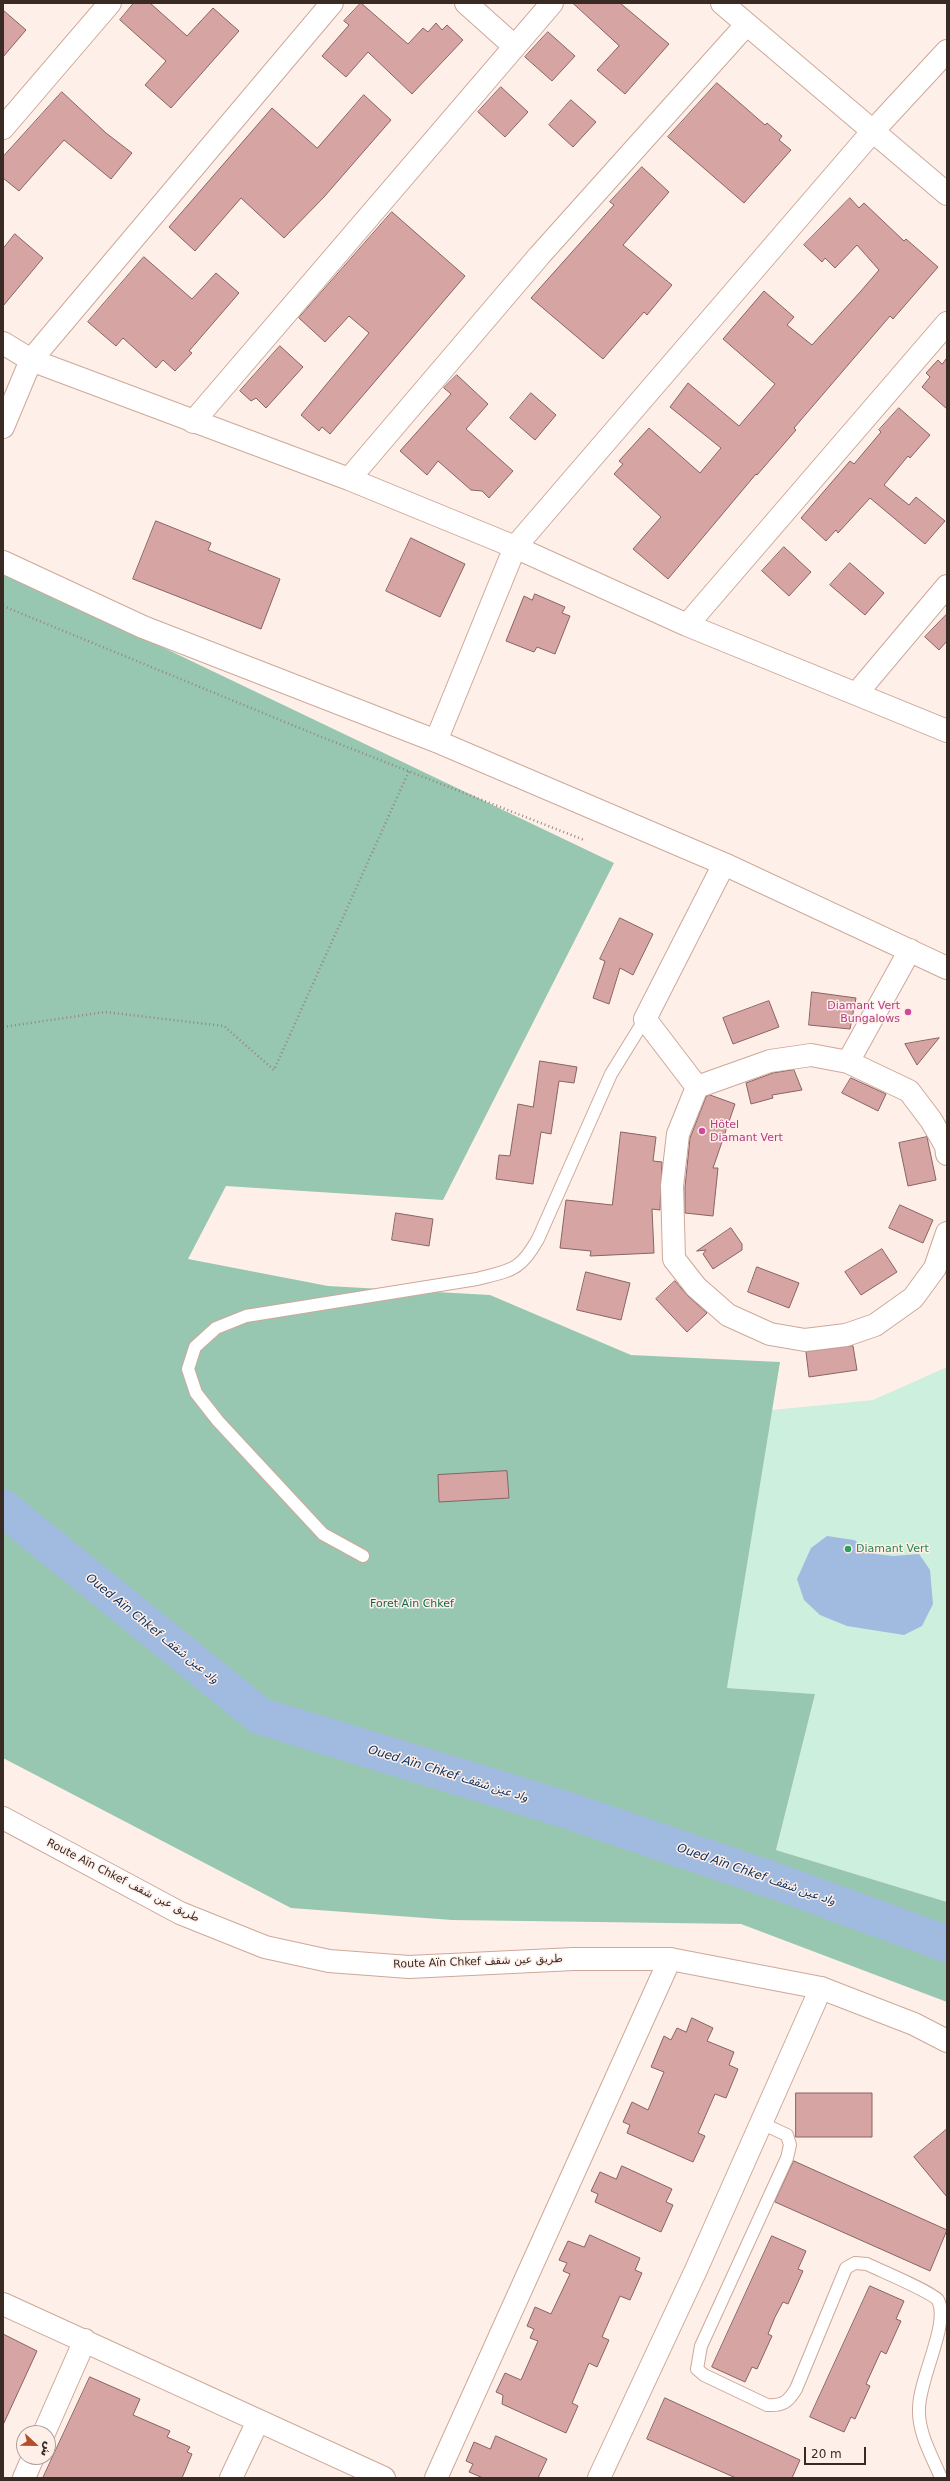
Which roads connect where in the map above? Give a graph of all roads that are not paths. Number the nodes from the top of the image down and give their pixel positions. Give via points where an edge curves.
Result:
1 (110, 3) edge
2 (332, 3) edge
3 (466, 3) edge
4 (552, 3) edge
5 (722, 3) edge
6 (746, 25) junction
7 (514, 46) junction
8 (947, 51) edge
9 (3, 128) edge
10 (872, 132) junction
11 (947, 194) edge
12 (947, 323) edge
13 (3, 343) edge
14 (31, 360) junction
15 (193, 422) junction
16 (3, 427) edge
17 (349, 479) junction
18 (515, 547) junction
19 (3, 562) edge
20 (947, 586) edge
21 (687, 625) junction
22 (857, 693) junction
23 (947, 731) edge
24 (436, 741) junction
25 (724, 864) junction
26 (910, 950) junction
27 (947, 968) edge
28 (646, 1019) junction
29 (848, 1062) junction
30 (697, 1087) junction
31 (947, 1154) edge
32 (947, 1233) edge
33 (364, 1556) dead end
34 (3, 1818) edge
35 (670, 1959) junction
36 (821, 1988) junction
37 (947, 2041) edge
38 (761, 2123) junction
39 (3, 2304) edge
40 (85, 2340) junction
41 (258, 2421) junction
42 (48, 2425) edge
43 (30, 2465) edge
44 (24, 2478) edge
45 (231, 2478) edge
46 (384, 2478) edge
47 (436, 2478) edge
48 (599, 2478) edge
49 (941, 2478) edge

1 - 9 street
2 - 14 street
3 - 7 street
4 - 7 street
5 - 6 street
6 - 10 street
6 - 17 street via 540,256
7 - 15 street
8 - 10 street
10 - 11 street
10 - 18 street
12 - 21 street
13 - 14 street
14 - 15 street
14 - 16 street
15 - 17 street
17 - 18 street
18 - 21 street
18 - 24 street
19 - 24 street via 143,627
20 - 22 street
21 - 22 street
22 - 23 street
24 - 25 street
25 - 26 street
25 - 28 street
26 - 27 street
26 - 29 street
28 - 30 street
28 - 33 lane via 611,1074 538,1239 526,1260 510,1270 477,1279 246,1316 216,1328 195,1347 188,1369 196,1393 323,1534
29 - 30 street via 811,1055 770,1061
29 - 31 street via 909,1091 931,1120 946,1146
30 - 32 street via 678,1134 672,1186 674,1259 696,1287 728,1315 770,1334 805,1340 846,1335 875,1326 913,1298 935,1268
34 - 35 street, Route Aïn Chkef طريق عين شقف via 180,1912 265,1947 329,1962 408,1967 574,1959
35 - 36 street, Route Aïn Chkef طريق عين شقف
35 - 47 street
36 - 37 street, Route Aïn Chkef طريق عين شقف via 914,2024
36 - 38 street
38 - 48 street
38 - 49 lane via 788,2136 790,2145 787,2158 701,2346 697,2369 704,2375 767,2405 779,2406 788,2401 796,2389 846,2268 855,2263 867,2264 938,2299 946,2310 946,2324 921,2392 919,2409 921,2429
39 - 40 street
40 - 41 street
40 - 42 street
41 - 45 street
41 - 46 street
43 - 44 street

